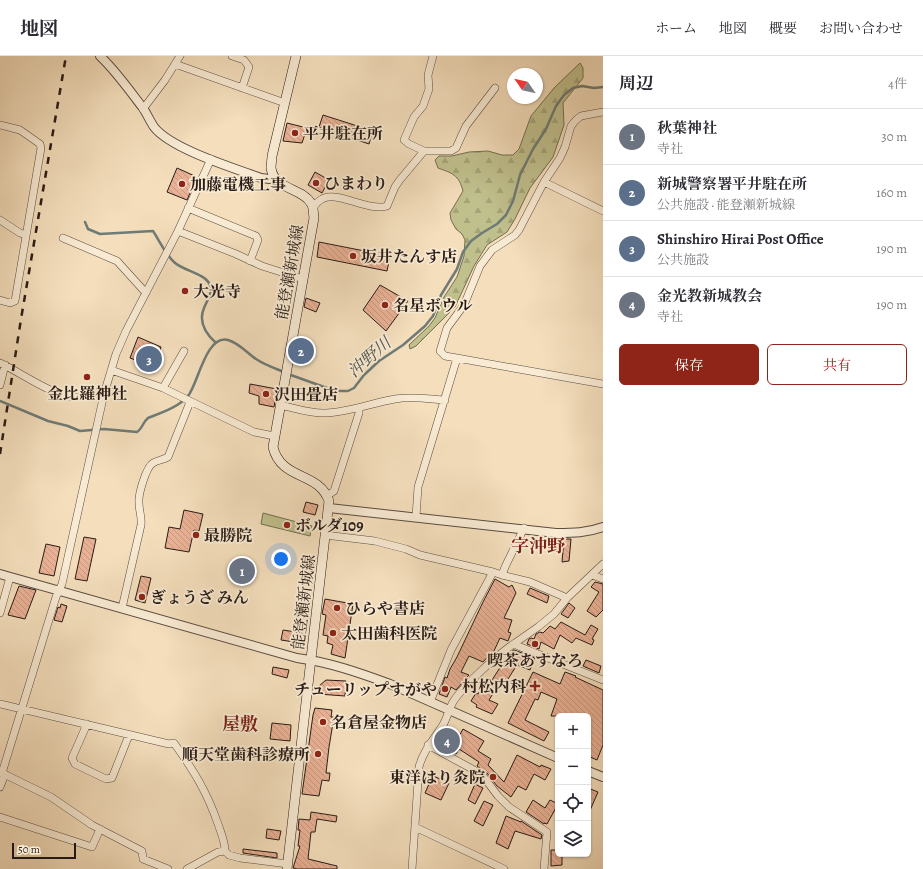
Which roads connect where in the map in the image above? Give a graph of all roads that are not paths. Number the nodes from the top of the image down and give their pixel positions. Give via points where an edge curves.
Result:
1 (180, 56) edge
2 (232, 56) edge
3 (296, 56) edge
4 (433, 56) edge
5 (104, 57) edge
6 (176, 64) junction
7 (242, 88) junction
8 (495, 88) dead end
9 (285, 103) junction
10 (143, 108) junction
11 (603, 112) edge
12 (0, 125) edge
13 (424, 151) junction
14 (211, 159) junction
15 (274, 177) junction
16 (544, 182) junction
17 (188, 208) junction
18 (313, 208) junction
19 (603, 210) edge
20 (0, 220) edge
21 (178, 231) junction
22 (26, 235) junction
23 (63, 238) dead end
24 (250, 261) junction
25 (303, 279) junction
26 (146, 293) junction
27 (0, 300) edge
28 (184, 351) dead end
29 (457, 358) junction
30 (2, 364) edge
31 (111, 370) junction
32 (603, 384) edge
33 (0, 385) edge
34 (163, 388) junction
35 (104, 394) junction
36 (445, 400) junction
37 (190, 402) junction
38 (280, 405) junction
39 (359, 408) junction
40 (274, 436) junction
41 (327, 496) junction
42 (329, 508) junction
43 (416, 517) junction
44 (603, 527) edge
45 (524, 528) junction
46 (325, 535) junction
47 (603, 564) edge
48 (493, 572) junction
49 (0, 574) edge
50 (502, 575) junction
51 (592, 575) junction
52 (10, 577) junction
53 (603, 579) edge
54 (59, 590) junction
55 (567, 598) junction
56 (122, 608) junction
57 (0, 613) edge
58 (515, 643) junction
59 (311, 660) junction
60 (603, 680) edge
61 (430, 702) junction
62 (0, 704) edge
63 (23, 708) junction
64 (449, 710) junction
65 (87, 724) junction
66 (129, 735) junction
67 (428, 746) junction
68 (555, 757) edge
69 (591, 772) edge
70 (4, 774) junction
71 (603, 777) edge
72 (0, 787) edge
73 (0, 818) edge
74 (415, 827) junction
75 (100, 829) junction
76 (224, 851) junction
77 (288, 867) edge
78 (168, 869) edge
79 (187, 869) edge
80 (412, 869) edge
81 (504, 869) edge
82 (544, 869) edge

1 - 6 street
2 - 7 street via 244,60 249,67
3 - 9 main road
4 - 13 street via 428,75 429,89 423,106 414,116 404,140
5 - 10 street
6 - 7 street
6 - 10 street
7 - 9 street
8 - 13 street via 466,126 456,148 451,151
9 - 15 main road via 272,156 271,168
10 - 14 street via 154,127 167,138
11 - 16 street via 581,116 576,120 571,126 560,158
12 - 22 street via 20,130 40,144 41,148
13 - 18 street via 395,187 388,206 368,206 328,197 322,198
14 - 15 street via 261,178
14 - 17 street
15 - 18 main road, 能登瀬新城線 via 306,198
16 - 19 street
16 - 29 street via 519,230 492,250 480,266 464,305 447,328 440,351 446,356
17 - 21 street
17 - 24 street via 256,236 258,240
18 - 25 main road, 能登瀬新城線 via 314,218
20 - 22 street via 20,234
21 - 24 street
21 - 26 street
22 - 27 street via 15,301 10,303
23 - 26 street via 117,261
24 - 25 street
25 - 38 main road, 能登瀬新城線
26 - 31 street via 126,331
28 - 34 street
29 - 32 street
29 - 36 street
30 - 33 street
30 - 35 street via 56,393 76,397
31 - 34 street
31 - 35 street
34 - 37 street
35 - 54 street
36 - 39 street via 414,397
36 - 43 street via 418,487
37 - 40 street via 254,432
37 - 56 street via 168,457 149,466 140,493 138,503 142,519
38 - 39 street via 325,413
38 - 40 main road, 能登瀬新城線
39 - 41 street via 334,491
40 - 41 main road, 能登瀬新城線 via 275,456 281,464 313,482 323,489
41 - 42 main road, 能登瀬新城線
42 - 43 street
42 - 46 main road, 能登瀬新城線
43 - 45 street
44 - 45 street via 576,533
45 - 50 street
46 - 48 street via 375,541
46 - 59 main road, 能登瀬新城線
47 - 51 street
48 - 50 street
48 - 61 street via 451,650
49 - 52 street
50 - 55 street via 530,582
51 - 53 street
51 - 55 street
52 - 54 street
52 - 57 street
54 - 56 street
54 - 63 street
55 - 58 street via 554,614
56 - 59 street
58 - 60 street
58 - 64 street via 464,689
59 - 61 street via 377,679
59 - 77 main road, 能登瀬新城線
61 - 64 street
62 - 63 street
63 - 65 street
63 - 70 street via 2,773
64 - 67 street
64 - 68 street
65 - 66 street
65 - 66 street via 72,758 75,764 106,779 112,778
66 - 76 street via 174,743 202,784 225,843
67 - 74 street via 419,767
67 - 82 street via 483,776 509,806 547,832
69 - 71 street
70 - 72 street
70 - 75 street via 51,797
73 - 75 street via 92,847
74 - 80 street
74 - 81 street
75 - 78 street via 142,851 143,859
76 - 77 street via 240,858
76 - 79 street

